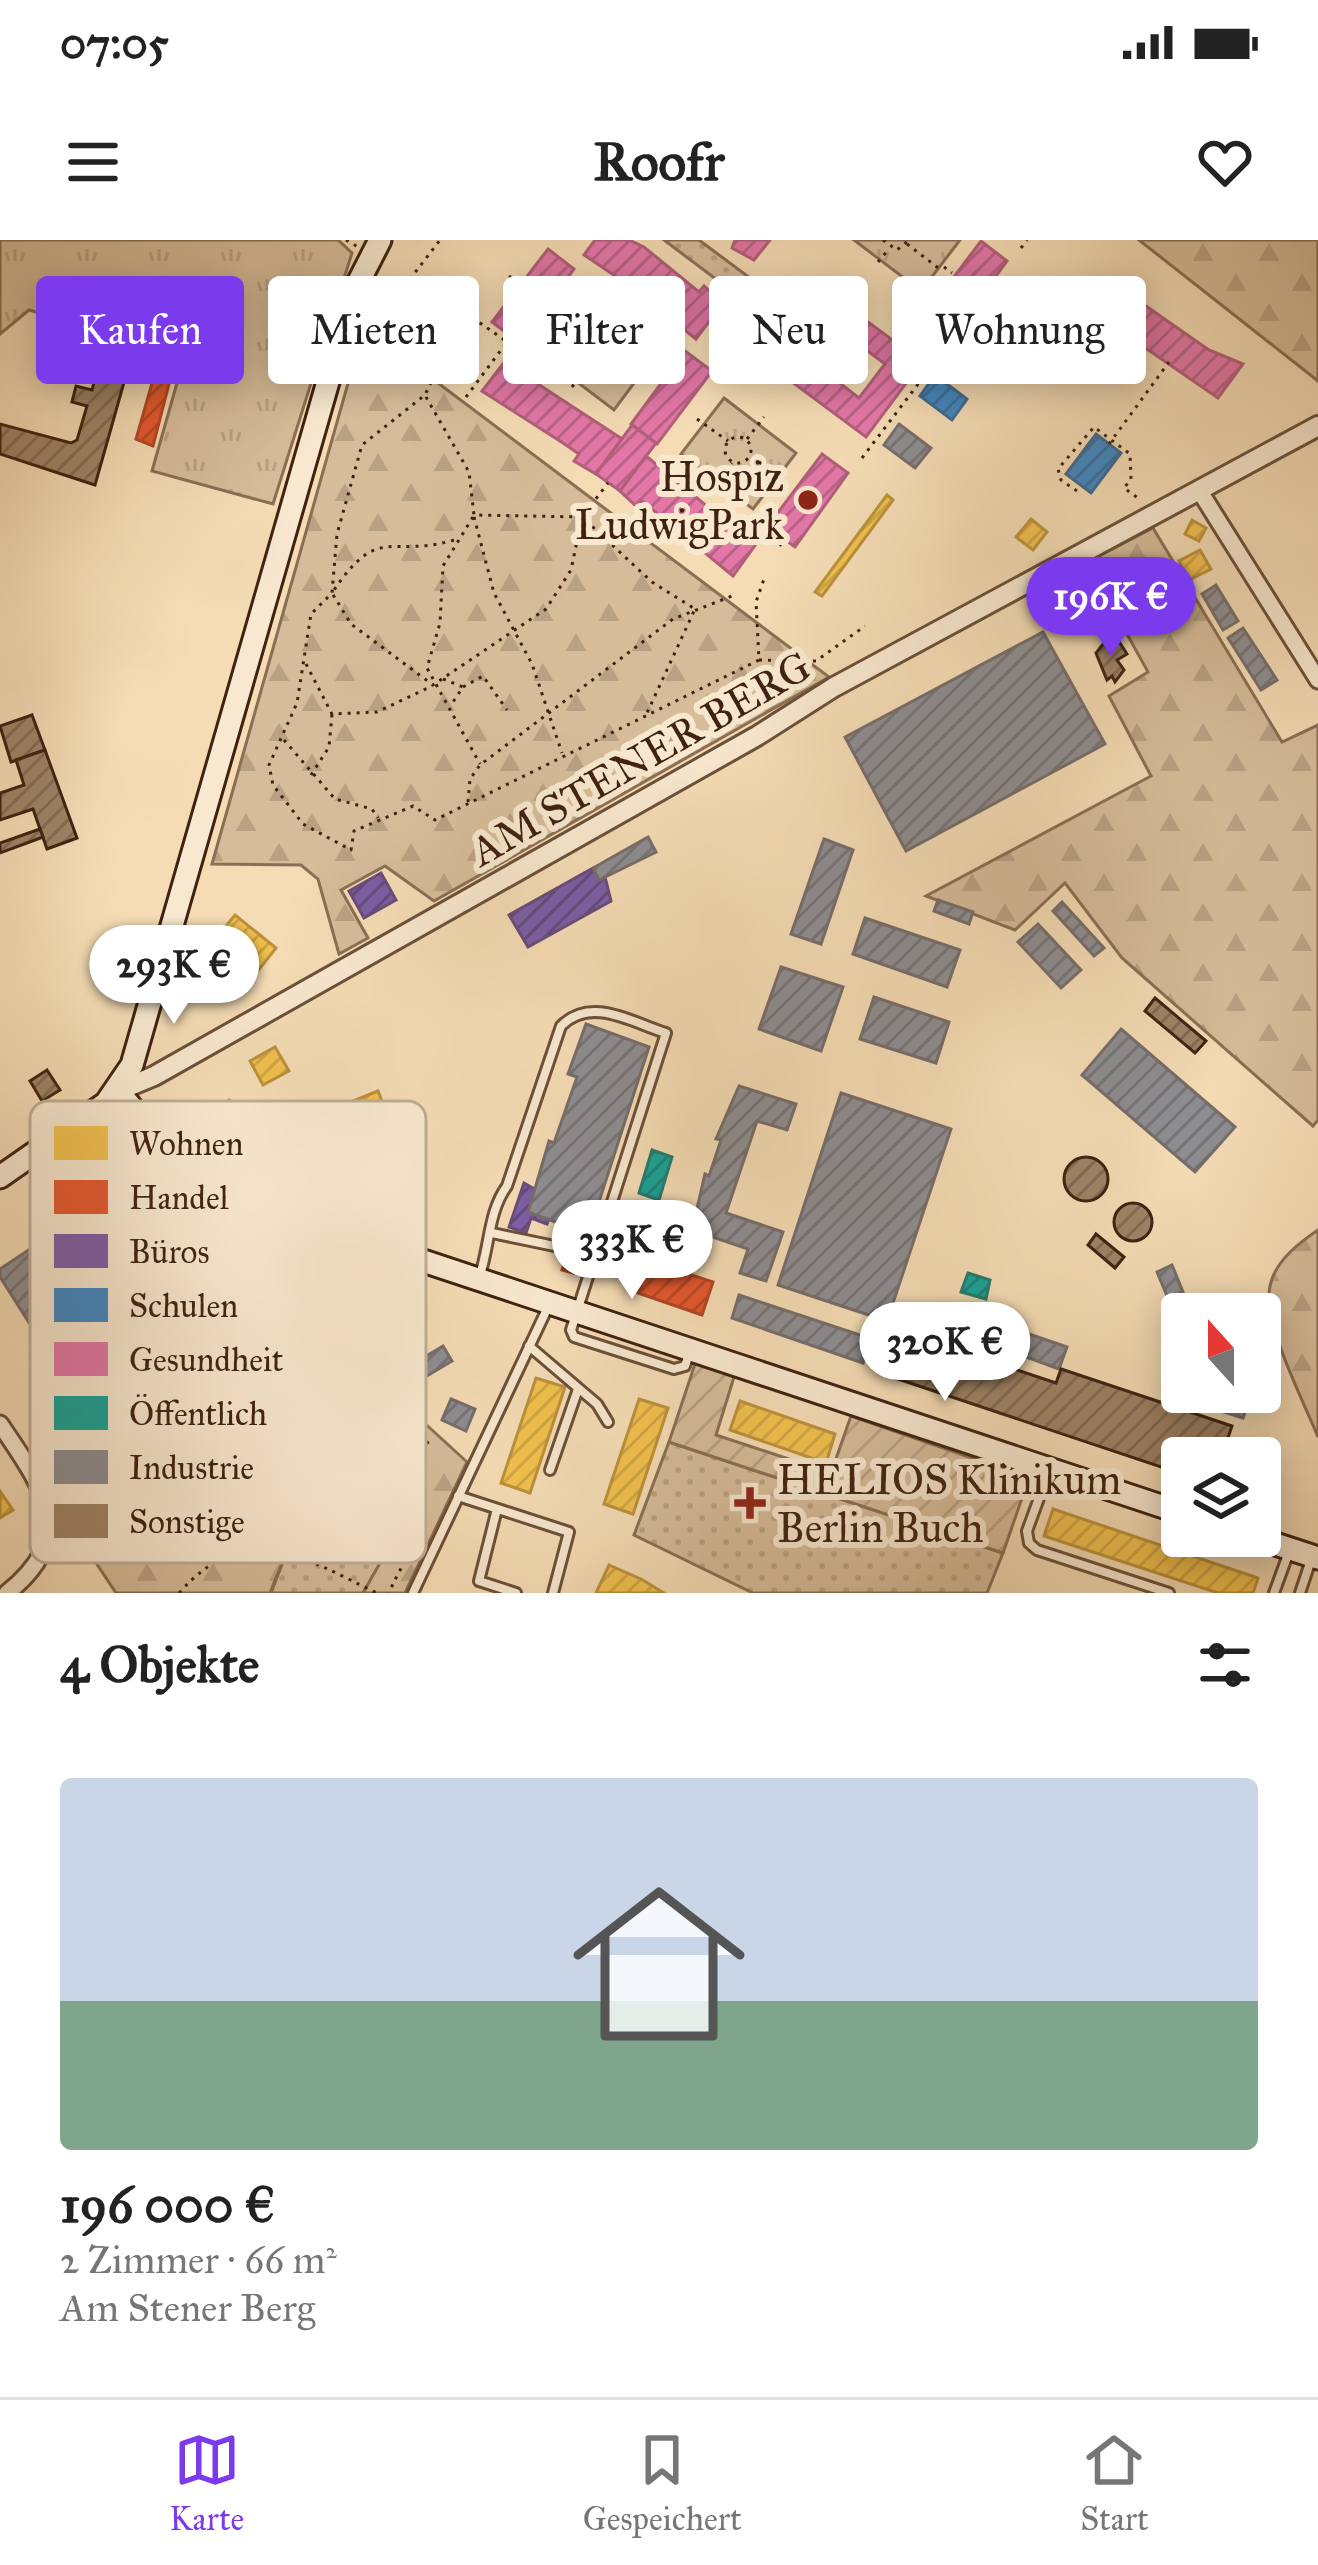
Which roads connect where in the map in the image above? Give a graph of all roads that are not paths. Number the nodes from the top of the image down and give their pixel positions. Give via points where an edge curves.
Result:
1 (380, 240) edge
2 (1318, 426) edge
3 (1198, 490) junction
4 (1318, 680) edge
5 (118, 1090) junction
6 (103, 1101) edge
7 (127, 1101) edge
8 (30, 1155) edge
9 (0, 1177) edge
10 (492, 1233) junction
11 (593, 1254) junction
12 (426, 1261) edge
13 (478, 1279) junction
14 (550, 1304) junction
15 (575, 1312) junction
16 (529, 1346) junction
17 (578, 1389) junction
18 (608, 1422) dead end
19 (0, 1424) edge
20 (30, 1468) edge
21 (1049, 1469) junction
22 (550, 1470) dead end
23 (458, 1496) junction
24 (1161, 1506) edge
25 (497, 1509) junction
26 (1281, 1546) edge
27 (1290, 1549) junction
28 (1315, 1557) edge
29 (34, 1563) edge
30 (7, 1593) edge
31 (413, 1593) edge
32 (516, 1593) edge
33 (553, 1593) edge
34 (1169, 1593) edge
35 (1274, 1593) edge
36 (1300, 1593) edge

1 - 5 main road via 354,291 138,1048
2 - 3 street, AM STENER BERG
3 - 4 street
3 - 5 street, AM STENER BERG
5 - 6 main road
5 - 7 main road
8 - 9 main road
10 - 11 lane
10 - 11 lane via 493,1206 507,1186 561,1026 592,1009 666,1034
10 - 13 lane
11 - 15 lane
12 - 13 main road
13 - 14 main road
14 - 15 main road
14 - 16 lane
15 - 21 main road
16 - 17 lane
16 - 23 lane
17 - 18 lane
17 - 22 lane
19 - 20 street
21 - 24 main road
21 - 34 lane via 1028,1543
23 - 25 lane
23 - 31 lane
25 - 32 lane via 479,1581
25 - 33 lane via 569,1532
26 - 27 main road
27 - 28 main road
27 - 35 lane
28 - 36 lane
29 - 30 street

